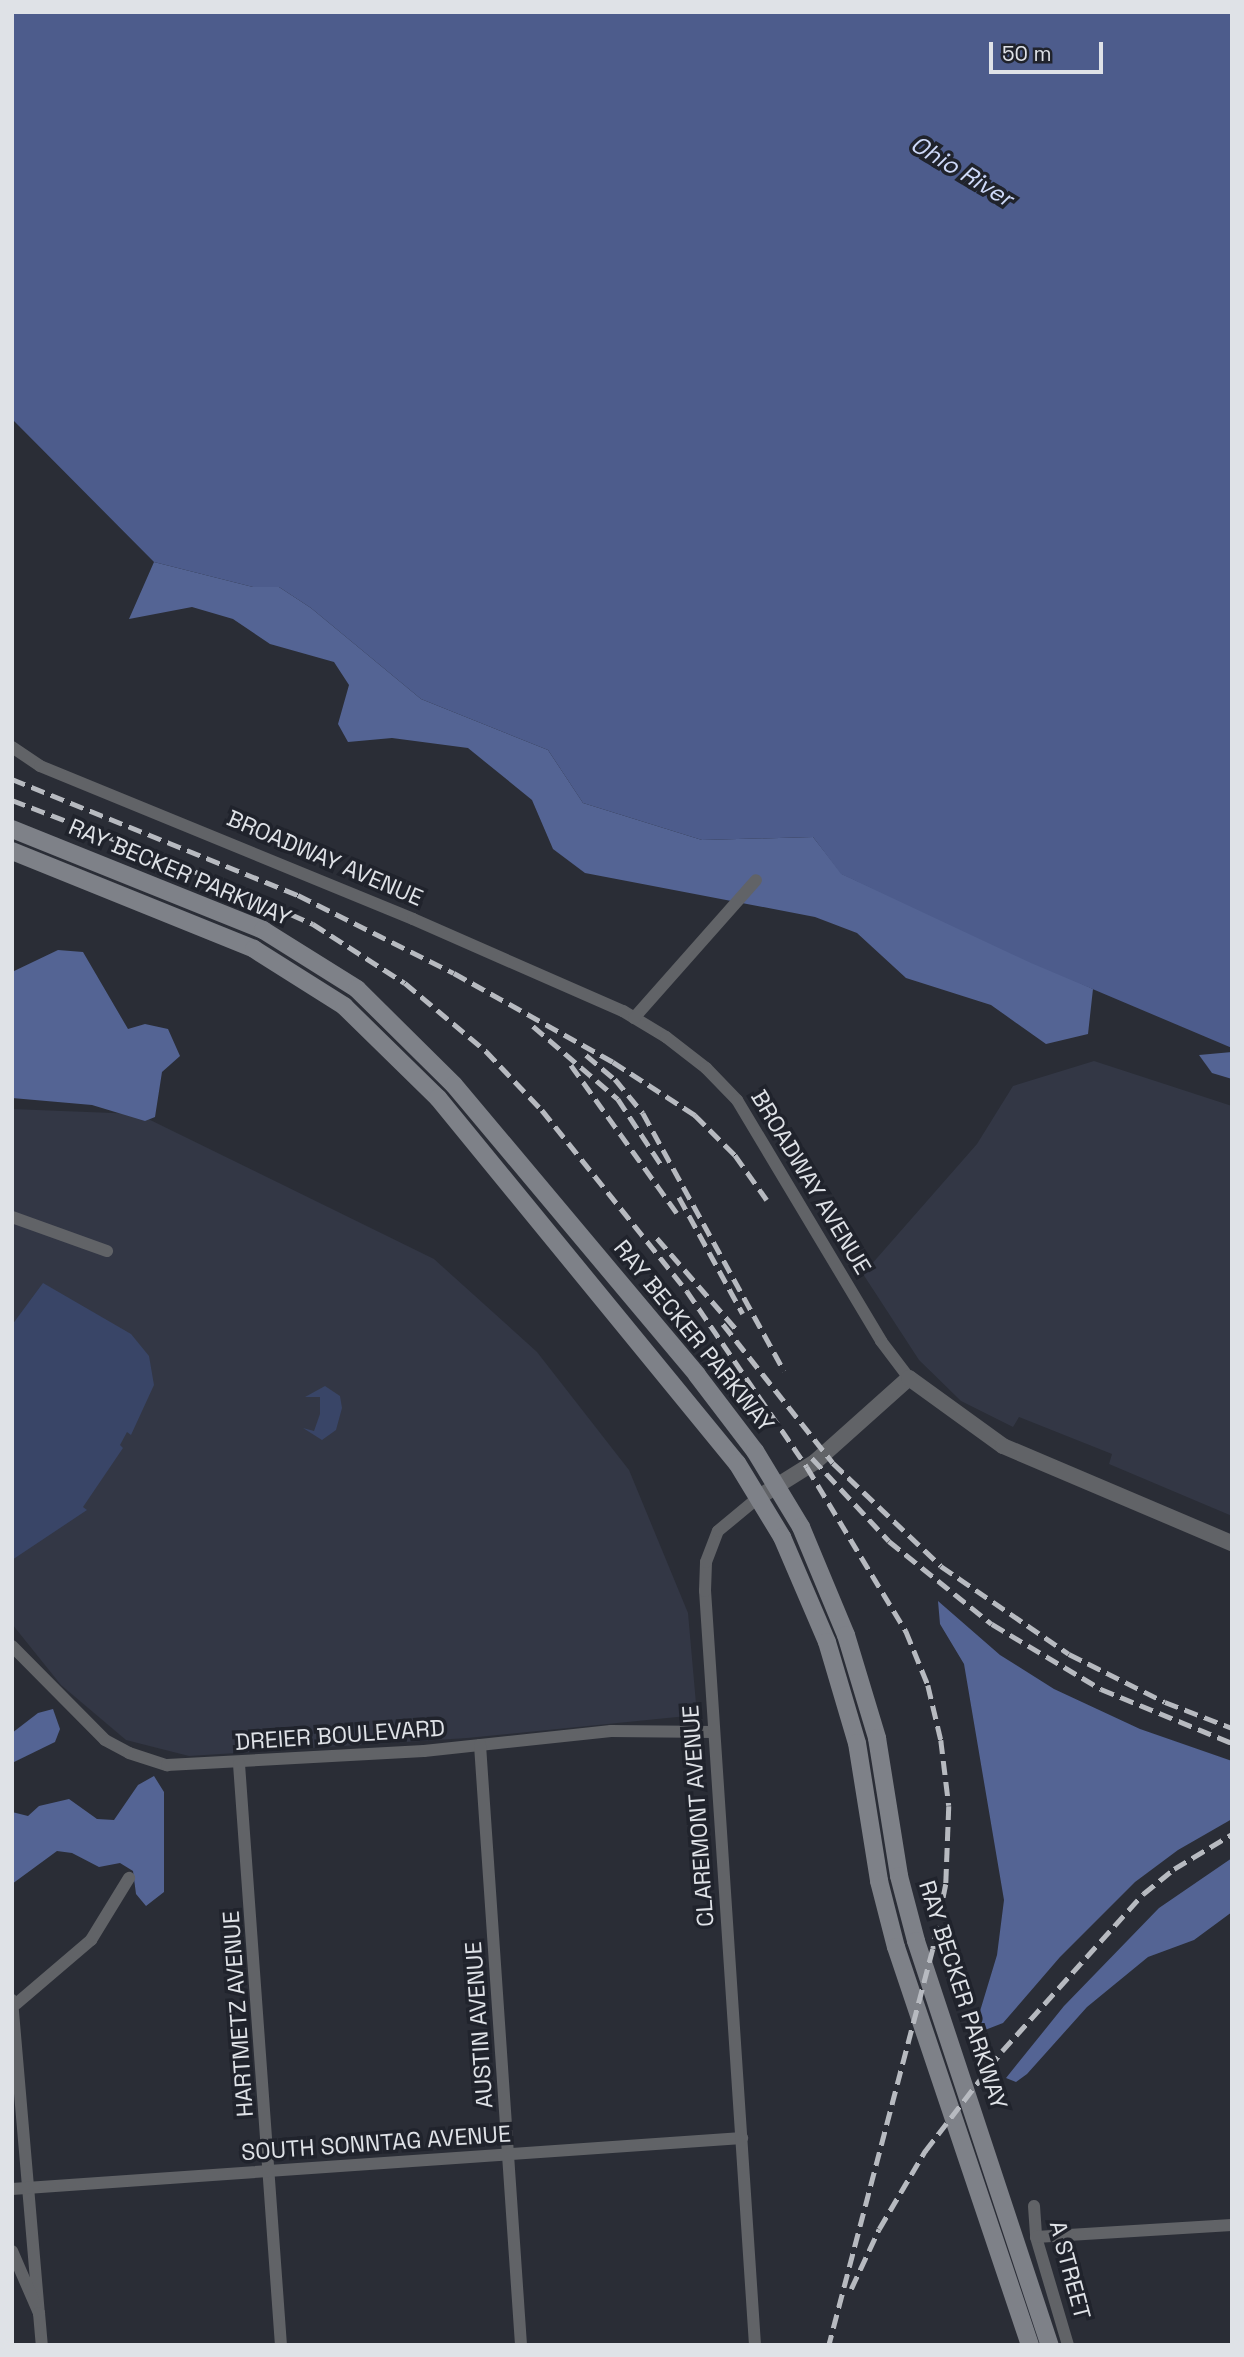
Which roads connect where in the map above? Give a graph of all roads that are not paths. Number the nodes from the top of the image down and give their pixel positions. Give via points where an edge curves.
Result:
1 (12, 747) edge
2 (12, 829) edge
3 (12, 851) edge
4 (756, 880) dead end
5 (634, 1018) junction
6 (12, 1217) edge
7 (107, 1251) dead end
8 (909, 1378) junction
9 (776, 1486) junction
10 (759, 1497) junction
11 (1232, 1543) edge
12 (12, 1646) edge
13 (715, 1732) junction
14 (480, 1745) junction
15 (239, 1764) junction
16 (129, 1878) dead end
17 (14, 2002) edge
18 (742, 2138) junction
19 (509, 2155) junction
20 (269, 2171) junction
21 (29, 2188) junction
22 (12, 2189) edge
23 (1034, 2206) dead end
24 (1232, 2225) edge
25 (1036, 2238) junction
26 (12, 2250) edge
27 (39, 2313) junction
28 (42, 2345) edge
29 (281, 2345) edge
30 (522, 2345) edge
31 (755, 2345) edge
32 (1030, 2345) edge
33 (1050, 2345) edge
34 (1068, 2345) edge

1 - 5 street, BROADWAY AVENUE via 40,766 413,919
2 - 9 main road, RAY BECKER PARKWAY via 263,930 357,989 420,1047 561,1210 727,1412
3 - 10 main road, RAY BECKER PARKWAY via 254,948 354,1014 439,1098 562,1244 710,1424
4 - 5 street
5 - 8 street, BROADWAY AVENUE via 682,1049 737,1100 881,1341
6 - 7 street
8 - 9 street, CLAREMONT AVENUE via 815,1462
8 - 11 street, BROADWAY AVENUE via 1003,1446
9 - 10 street, CLAREMONT AVENUE
9 - 33 main road, RAY BECKER PARKWAY via 818,1562 861,1680 877,1738 899,1876 916,1941
10 - 13 street, CLAREMONT AVENUE via 718,1531 706,1562
10 - 32 main road, RAY BECKER PARKWAY via 799,1571 837,1675 857,1743 879,1881 896,1947
12 - 15 street, DREIER BOULEVARD via 84,1721 129,1754 167,1765
13 - 14 street, DREIER BOULEVARD via 611,1731
13 - 18 street, CLAREMONT AVENUE
14 - 15 street, DREIER BOULEVARD
14 - 19 street, AUSTIN AVENUE
15 - 20 street, HARTMETZ AVENUE
16 - 17 street via 91,1940
17 - 21 street
18 - 19 street, SOUTH SONNTAG AVENUE
18 - 31 street, CLAREMONT AVENUE
19 - 20 street, SOUTH SONNTAG AVENUE
19 - 30 street, AUSTIN AVENUE
20 - 21 street, SOUTH SONNTAG AVENUE
20 - 29 street, HARTMETZ AVENUE
21 - 22 street, SOUTH SONNTAG AVENUE
21 - 27 street
23 - 25 street, A STREET
24 - 25 street
25 - 34 street, A STREET
26 - 27 street
27 - 28 street

